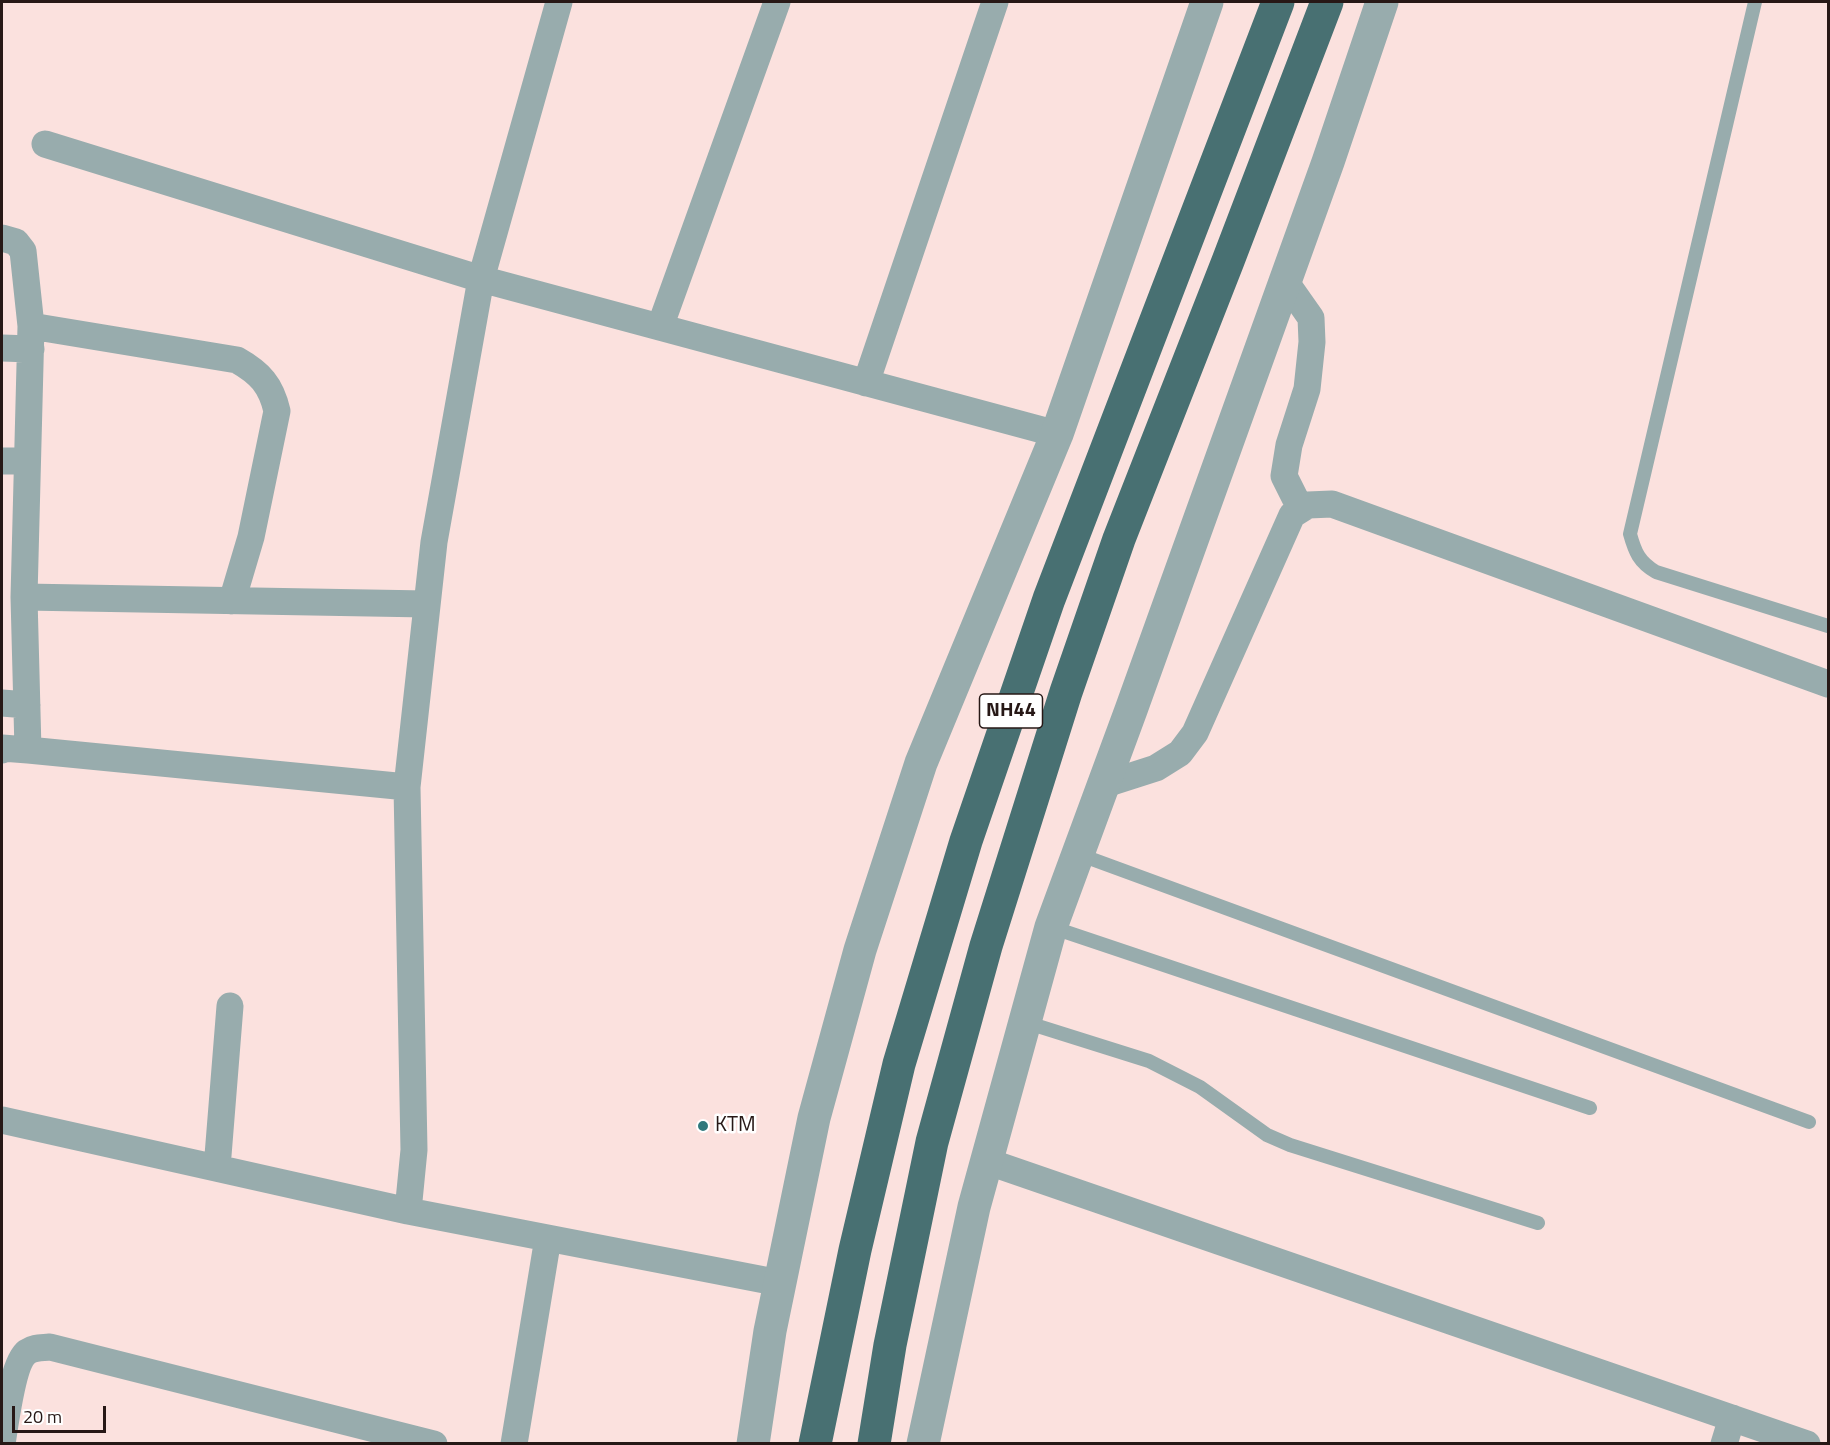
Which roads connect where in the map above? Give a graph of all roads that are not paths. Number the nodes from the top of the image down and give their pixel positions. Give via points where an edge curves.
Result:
1 (560, 2) edge
2 (777, 2) edge
3 (995, 2) edge
4 (1207, 2) edge
5 (1278, 2) edge
6 (1327, 2) edge
7 (1383, 2) edge
8 (1755, 2) edge
9 (45, 144) dead end
10 (2, 238) edge
11 (481, 279) junction
12 (1286, 281) junction
13 (660, 327) junction
14 (31, 337) junction
15 (2, 348) edge
16 (866, 383) junction
17 (1057, 434) junction
18 (14, 461) edge
19 (1300, 508) junction
20 (16, 582) edge
21 (232, 600) junction
22 (427, 604) junction
23 (1828, 626) edge
24 (1828, 684) edge
25 (14, 704) edge
26 (15, 750) edge
27 (1104, 785) junction
28 (407, 787) junction
29 (1078, 854) junction
30 (1051, 927) junction
31 (230, 1006) dead end
32 (1025, 1022) junction
33 (1590, 1108) dead end
34 (2, 1120) edge
35 (1809, 1122) dead end
36 (986, 1161) junction
37 (217, 1168) junction
38 (408, 1211) junction
39 (1538, 1223) dead end
40 (548, 1238) junction
41 (780, 1283) junction
42 (1732, 1418) junction
43 (2, 1443) edge
44 (434, 1443) edge
45 (514, 1443) edge
46 (753, 1443) edge
47 (815, 1443) edge
48 (874, 1443) edge
49 (923, 1443) edge
50 (1724, 1443) edge
51 (1807, 1443) edge

1 - 11 street
2 - 13 street
3 - 16 street
4 - 17 street
5 - 47 highway, NH44 via 1050,599 966,841 899,1064
6 - 48 highway, NH44 via 1119,539 986,946 932,1142
7 - 12 street
8 - 23 lane via 1630,534 1635,553 1656,572
9 - 11 street
10 - 14 street via 16,242 23,251
11 - 13 street
11 - 22 street via 434,542
12 - 19 street via 1311,318 1307,389 1289,445 1284,476
12 - 27 street
13 - 16 street
14 - 15 street
14 - 18 street
14 - 21 street via 237,360 264,380 277,411 251,537
16 - 17 street
17 - 41 street via 921,763 860,950 814,1118
18 - 20 street
19 - 24 street via 1332,504
19 - 27 street via 1292,514 1195,733 1180,753 1156,768
20 - 21 street
20 - 25 street
21 - 22 street
22 - 28 street
25 - 26 street
26 - 28 street
27 - 29 street
28 - 38 street via 414,1150
29 - 30 street
29 - 35 lane
30 - 32 street
30 - 33 lane
31 - 37 street
32 - 36 street
32 - 39 lane via 1149,1061 1200,1087 1267,1135 1290,1145
34 - 37 street
36 - 42 street
36 - 49 street
37 - 38 street
38 - 40 street
40 - 41 street
40 - 45 street
41 - 46 street
42 - 50 street
42 - 51 street
43 - 44 street via 18,1365 26,1352 50,1347

